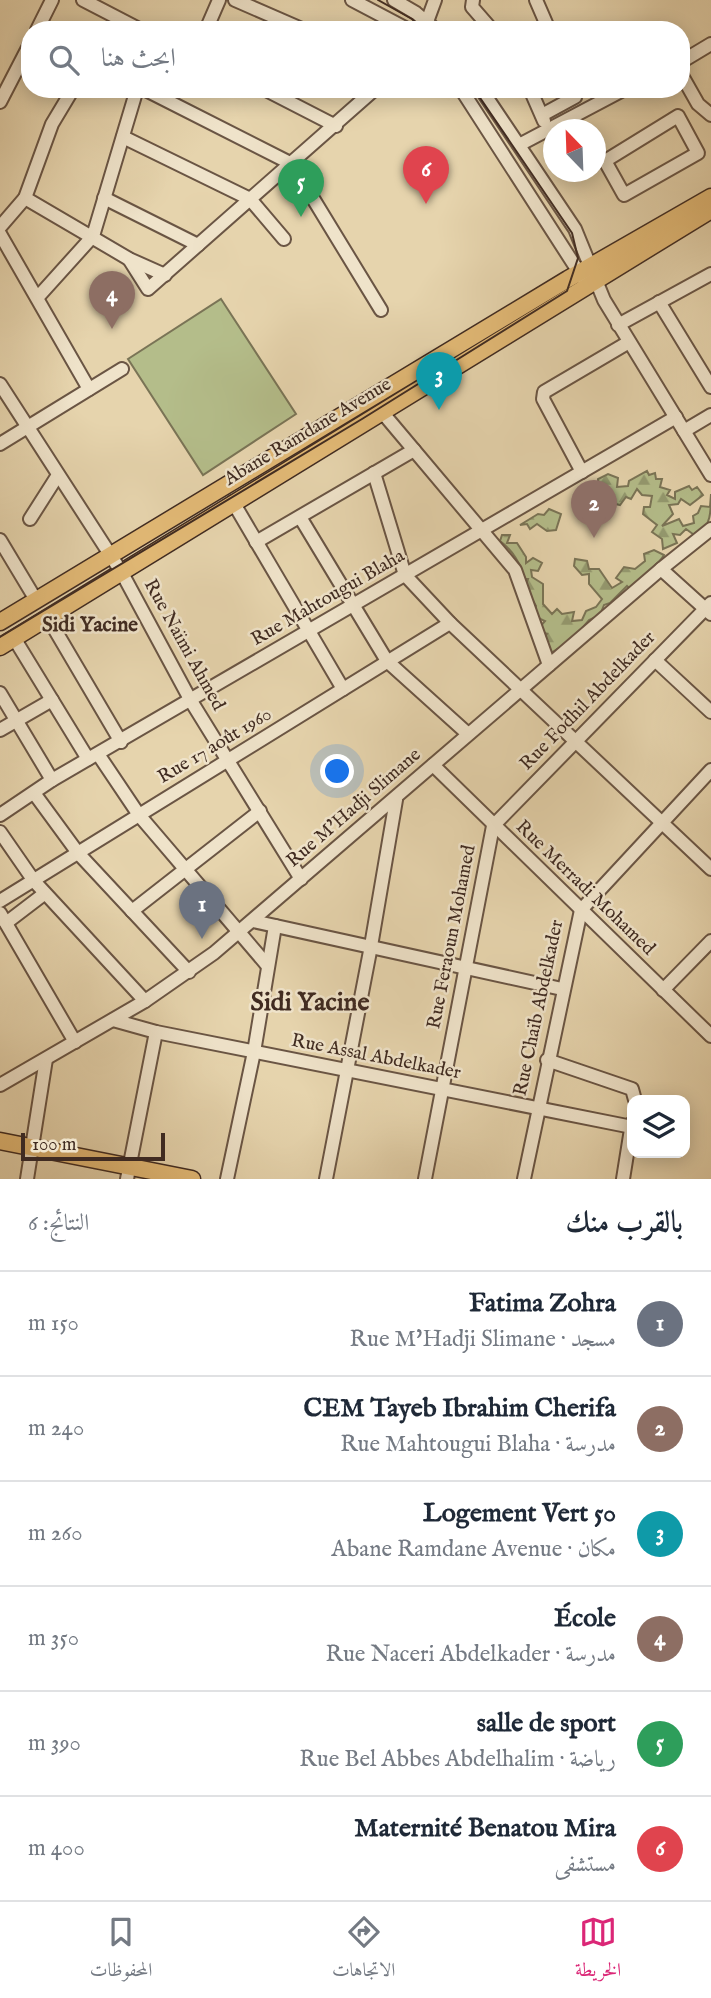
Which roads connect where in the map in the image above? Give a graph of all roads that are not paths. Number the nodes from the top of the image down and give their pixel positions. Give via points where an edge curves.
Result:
1 (52, 0) edge
2 (83, 0) edge
3 (219, 0) edge
4 (235, 0) edge
5 (352, 0) edge
6 (394, 0) edge
7 (435, 0) edge
8 (473, 0) edge
9 (536, 0) edge
10 (42, 21) edge
11 (124, 21) edge
12 (210, 21) edge
13 (283, 21) edge
14 (392, 21) edge
15 (421, 21) edge
16 (430, 21) edge
17 (483, 21) edge
18 (545, 21) edge
19 (711, 44) edge
20 (21, 57) edge
21 (690, 57) edge
22 (5, 79) edge
23 (690, 90) edge
24 (68, 98) edge
25 (134, 98) edge
26 (162, 98) edge
27 (282, 98) edge
28 (366, 98) edge
29 (467, 98) edge
30 (487, 98) edge
31 (534, 98) edge
32 (573, 98) edge
33 (607, 98) edge
34 (0, 102) edge
35 (698, 104) junction
36 (542, 115) junction
37 (711, 115) edge
38 (678, 116) junction
39 (543, 119) edge
40 (564, 119) edge
41 (336, 126) junction
42 (543, 130) edge
43 (122, 137) junction
44 (519, 145) junction
45 (292, 164) junction
46 (711, 197) edge
47 (25, 198) junction
48 (104, 198) junction
49 (250, 199) junction
50 (711, 210) edge
51 (0, 227) edge
52 (0, 233) edge
53 (93, 236) junction
54 (284, 239) dead end
55 (198, 245) junction
56 (130, 259) junction
57 (711, 274) edge
58 (165, 275) junction
59 (589, 277) junction
60 (38, 297) junction
61 (659, 302) junction
62 (381, 310) dead end
63 (618, 325) junction
64 (629, 342) junction
65 (122, 369) dead end
66 (0, 384) edge
67 (711, 387) edge
68 (89, 389) junction
69 (382, 412) junction
70 (711, 415) edge
71 (676, 417) junction
72 (26, 428) junction
73 (684, 431) junction
74 (0, 444) edge
75 (414, 450) junction
76 (582, 472) junction
77 (374, 473) junction
78 (58, 475) junction
79 (711, 475) edge
80 (233, 502) junction
81 (300, 517) junction
82 (30, 519) dead end
83 (711, 529) edge
84 (482, 530) junction
85 (0, 540) edge
86 (256, 542) junction
87 (111, 556) junction
88 (661, 569) junction
89 (122, 573) junction
90 (405, 575) junction
91 (36, 600) junction
92 (352, 607) junction
93 (709, 609) edge
94 (48, 618) junction
95 (1, 619) edge
96 (450, 623) junction
97 (308, 632) junction
98 (7, 643) edge
99 (656, 660) junction
100 (387, 661) junction
101 (549, 665) junction
102 (522, 688) junction
103 (343, 689) junction
104 (0, 693) edge
105 (52, 700) junction
106 (191, 701) junction
107 (711, 712) edge
108 (16, 720) junction
109 (0, 730) edge
110 (468, 733) junction
111 (575, 741) junction
112 (121, 742) junction
113 (93, 757) junction
114 (228, 761) junction
115 (433, 765) junction
116 (709, 775) edge
117 (52, 780) junction
118 (34, 793) junction
119 (396, 800) junction
120 (260, 811) junction
121 (0, 815) edge
122 (139, 815) junction
123 (661, 822) junction
124 (493, 826) junction
125 (0, 832) edge
126 (78, 853) junction
127 (186, 869) junction
128 (711, 869) edge
129 (301, 879) junction
130 (34, 881) junction
131 (44, 894) junction
132 (0, 901) edge
133 (581, 910) junction
134 (132, 911) junction
135 (3, 918) edge
136 (253, 920) junction
137 (275, 926) junction
138 (240, 932) junction
139 (711, 941) edge
140 (372, 946) junction
141 (267, 965) junction
142 (467, 967) junction
143 (189, 972) junction
144 (562, 989) junction
145 (663, 990) junction
146 (145, 1001) junction
147 (113, 1020) junction
148 (156, 1032) junction
149 (711, 1036) edge
150 (75, 1042) junction
151 (254, 1052) junction
152 (46, 1059) junction
153 (547, 1060) junction
154 (346, 1071) junction
155 (0, 1085) edge
156 (443, 1090) junction
157 (634, 1095) edge
158 (537, 1110) junction
159 (627, 1124) edge
160 (0, 1141) edge
161 (34, 1147) junction
162 (627, 1155) edge
163 (128, 1173) edge
164 (27, 1179) edge
165 (192, 1179) edge
166 (227, 1179) edge
167 (326, 1179) edge
168 (425, 1179) edge
169 (524, 1179) edge
170 (623, 1179) edge

1 - 10 street
2 - 11 street
3 - 12 street
4 - 13 street
5 - 14 street
6 - 15 street
7 - 16 street
8 - 17 street via 472,9
9 - 18 street
19 - 21 street
20 - 22 street
22 - 34 street
23 - 35 street
24 - 47 street via 52,124
25 - 43 street
26 - 45 street
27 - 41 street
28 - 41 street
29 - 59 street
30 - 44 street
31 - 36 street
32 - 36 street
33 - 40 street
35 - 37 street
35 - 38 street
36 - 39 street
38 - 38 street via 604,161 624,195 697,154
41 - 45 street
42 - 44 street
43 - 48 street
43 - 49 street
44 - 59 street via 576,229
45 - 49 street
45 - 62 street
46 - 59 main road, Abane Ramdane Avenue
47 - 51 street
47 - 53 street
48 - 53 street
48 - 55 street
49 - 54 street
49 - 55 street
50 - 59 main road, Abane Ramdane Avenue
52 - 60 street
53 - 56 street
53 - 60 street
55 - 58 street
56 - 58 street
56 - 58 street via 146,289
57 - 61 street
59 - 63 street
59 - 69 main road, Abane Ramdane Avenue
59 - 87 main road, Abane Ramdane Avenue
60 - 68 street
61 - 63 street
61 - 67 street
63 - 64 street
64 - 71 street
64 - 76 street via 544,392 543,399
65 - 68 street
66 - 72 street, Rue Naïmi Ahmed
68 - 72 street
69 - 75 street
69 - 80 main road, Abane Ramdane Avenue
70 - 73 street
71 - 73 street
71 - 76 street, Rue Mahtougui Blaha
72 - 74 street
72 - 78 street, Rue Naïmi Ahmed
73 - 79 street
75 - 77 street
75 - 84 street
76 - 84 street, Rue Mahtougui Blaha
77 - 81 street
77 - 90 street
78 - 82 street
78 - 87 street, Rue Naïmi Ahmed
80 - 86 street
80 - 89 main road, Abane Ramdane Avenue
81 - 86 street
81 - 92 street
83 - 88 street, Rue M'Hadji Slimane
84 - 90 street, Rue Mahtougui Blaha
84 - 101 street via 520,578
85 - 91 street
86 - 97 street
87 - 89 street, Rue Naïmi Ahmed
87 - 91 main road, Abane Ramdane Avenue
88 - 93 street
88 - 101 street, Rue M'Hadji Slimane
89 - 94 main road, Abane Ramdane Avenue
89 - 106 street, Rue Naïmi Ahmed
90 - 92 street, Rue Mahtougui Blaha
90 - 96 street
91 - 95 main road, Abane Ramdane Avenue
92 - 97 street, Rue Mahtougui Blaha
92 - 100 street
93 - 99 street, Rue Fodhil Abdelkader
94 - 98 main road, Abane Ramdane Avenue
94 - 112 street
96 - 100 street, Rue 17 août 1960
96 - 102 street
97 - 103 street
97 - 106 street, Rue Mahtougui Blaha
98 - 105 street
99 - 107 street
99 - 111 street, Rue Fodhil Abdelkader
100 - 103 street, Rue 17 août 1960
100 - 110 street
101 - 102 street, Rue M'Hadji Slimane
102 - 110 street, Rue M'Hadji Slimane
102 - 111 street
103 - 114 street, Rue 17 août 1960
104 - 108 street
105 - 108 street
105 - 113 street
106 - 112 street, Rue Mahtougui Blaha
106 - 114 street, Rue Naïmi Ahmed
108 - 109 street
108 - 117 street
110 - 115 street, Rue M'Hadji Slimane
111 - 123 street
111 - 124 street, Rue Fodhil Abdelkader
112 - 113 street, Rue Mahtougui Blaha
113 - 117 street, Rue Mahtougui Blaha
113 - 122 street
114 - 120 street, Rue Naïmi Ahmed
114 - 122 street, Rue 17 août 1960
115 - 119 street, Rue M'Hadji Slimane
115 - 124 street, Rue Merradi Mohamed
116 - 123 street, Rue Chaïb Abdelkader
117 - 118 street, Rue Mahtougui Blaha
118 - 121 street, Rue Mahtougui Blaha
118 - 126 street
119 - 129 street, Rue M'Hadji Slimane
119 - 140 street
120 - 127 street
120 - 129 street, Rue Naïmi Ahmed
122 - 126 street, Rue 17 août 1960
122 - 127 street
123 - 128 street
123 - 133 street, Rue Chaïb Abdelkader
124 - 133 street, Rue Merradi Mohamed
124 - 142 street, Rue Feraoun Mohamed
125 - 130 street
126 - 130 street, Rue 17 août 1960
126 - 134 street
127 - 134 street
127 - 138 street
129 - 136 street, Rue M'Hadji Slimane
130 - 131 street
130 - 132 street, Rue 17 août 1960
131 - 135 street
131 - 146 street
133 - 144 street, Rue Chaïb Abdelkader
133 - 145 street, Rue Merradi Mohamed
134 - 143 street
135 - 150 street
136 - 137 street
136 - 138 street, Rue M'Hadji Slimane
137 - 140 street
137 - 141 street
138 - 141 street
138 - 143 street, Rue M'Hadji Slimane
139 - 145 street
140 - 142 street
140 - 154 street
141 - 151 street
142 - 144 street
142 - 156 street, Rue Feraoun Mohamed
143 - 146 street, Rue M'Hadji Slimane
144 - 153 street, Rue Chaïb Abdelkader
145 - 149 street, Rue Merradi Mohamed
146 - 147 street, Rue M'Hadji Slimane
147 - 148 street, Rue Assal Abdelkader
147 - 150 street, Rue M'Hadji Slimane
148 - 151 street, Rue Assal Abdelkader
148 - 163 street
150 - 152 street, Rue M'Hadji Slimane
151 - 154 street, Rue Assal Abdelkader
151 - 166 street
152 - 155 street, Rue M'Hadji Slimane
152 - 161 street
153 - 157 street via 632,1089
153 - 158 street, Rue Chaïb Abdelkader
154 - 156 street, Rue Assal Abdelkader
154 - 167 street
156 - 158 street, Rue Assal Abdelkader
156 - 168 street, Rue Feraoun Mohamed
158 - 159 street, Rue Assal Abdelkader
158 - 169 street, Rue Chaïb Abdelkader
160 - 161 main road
161 - 163 main road
161 - 164 street
162 - 170 street
163 - 165 main road

